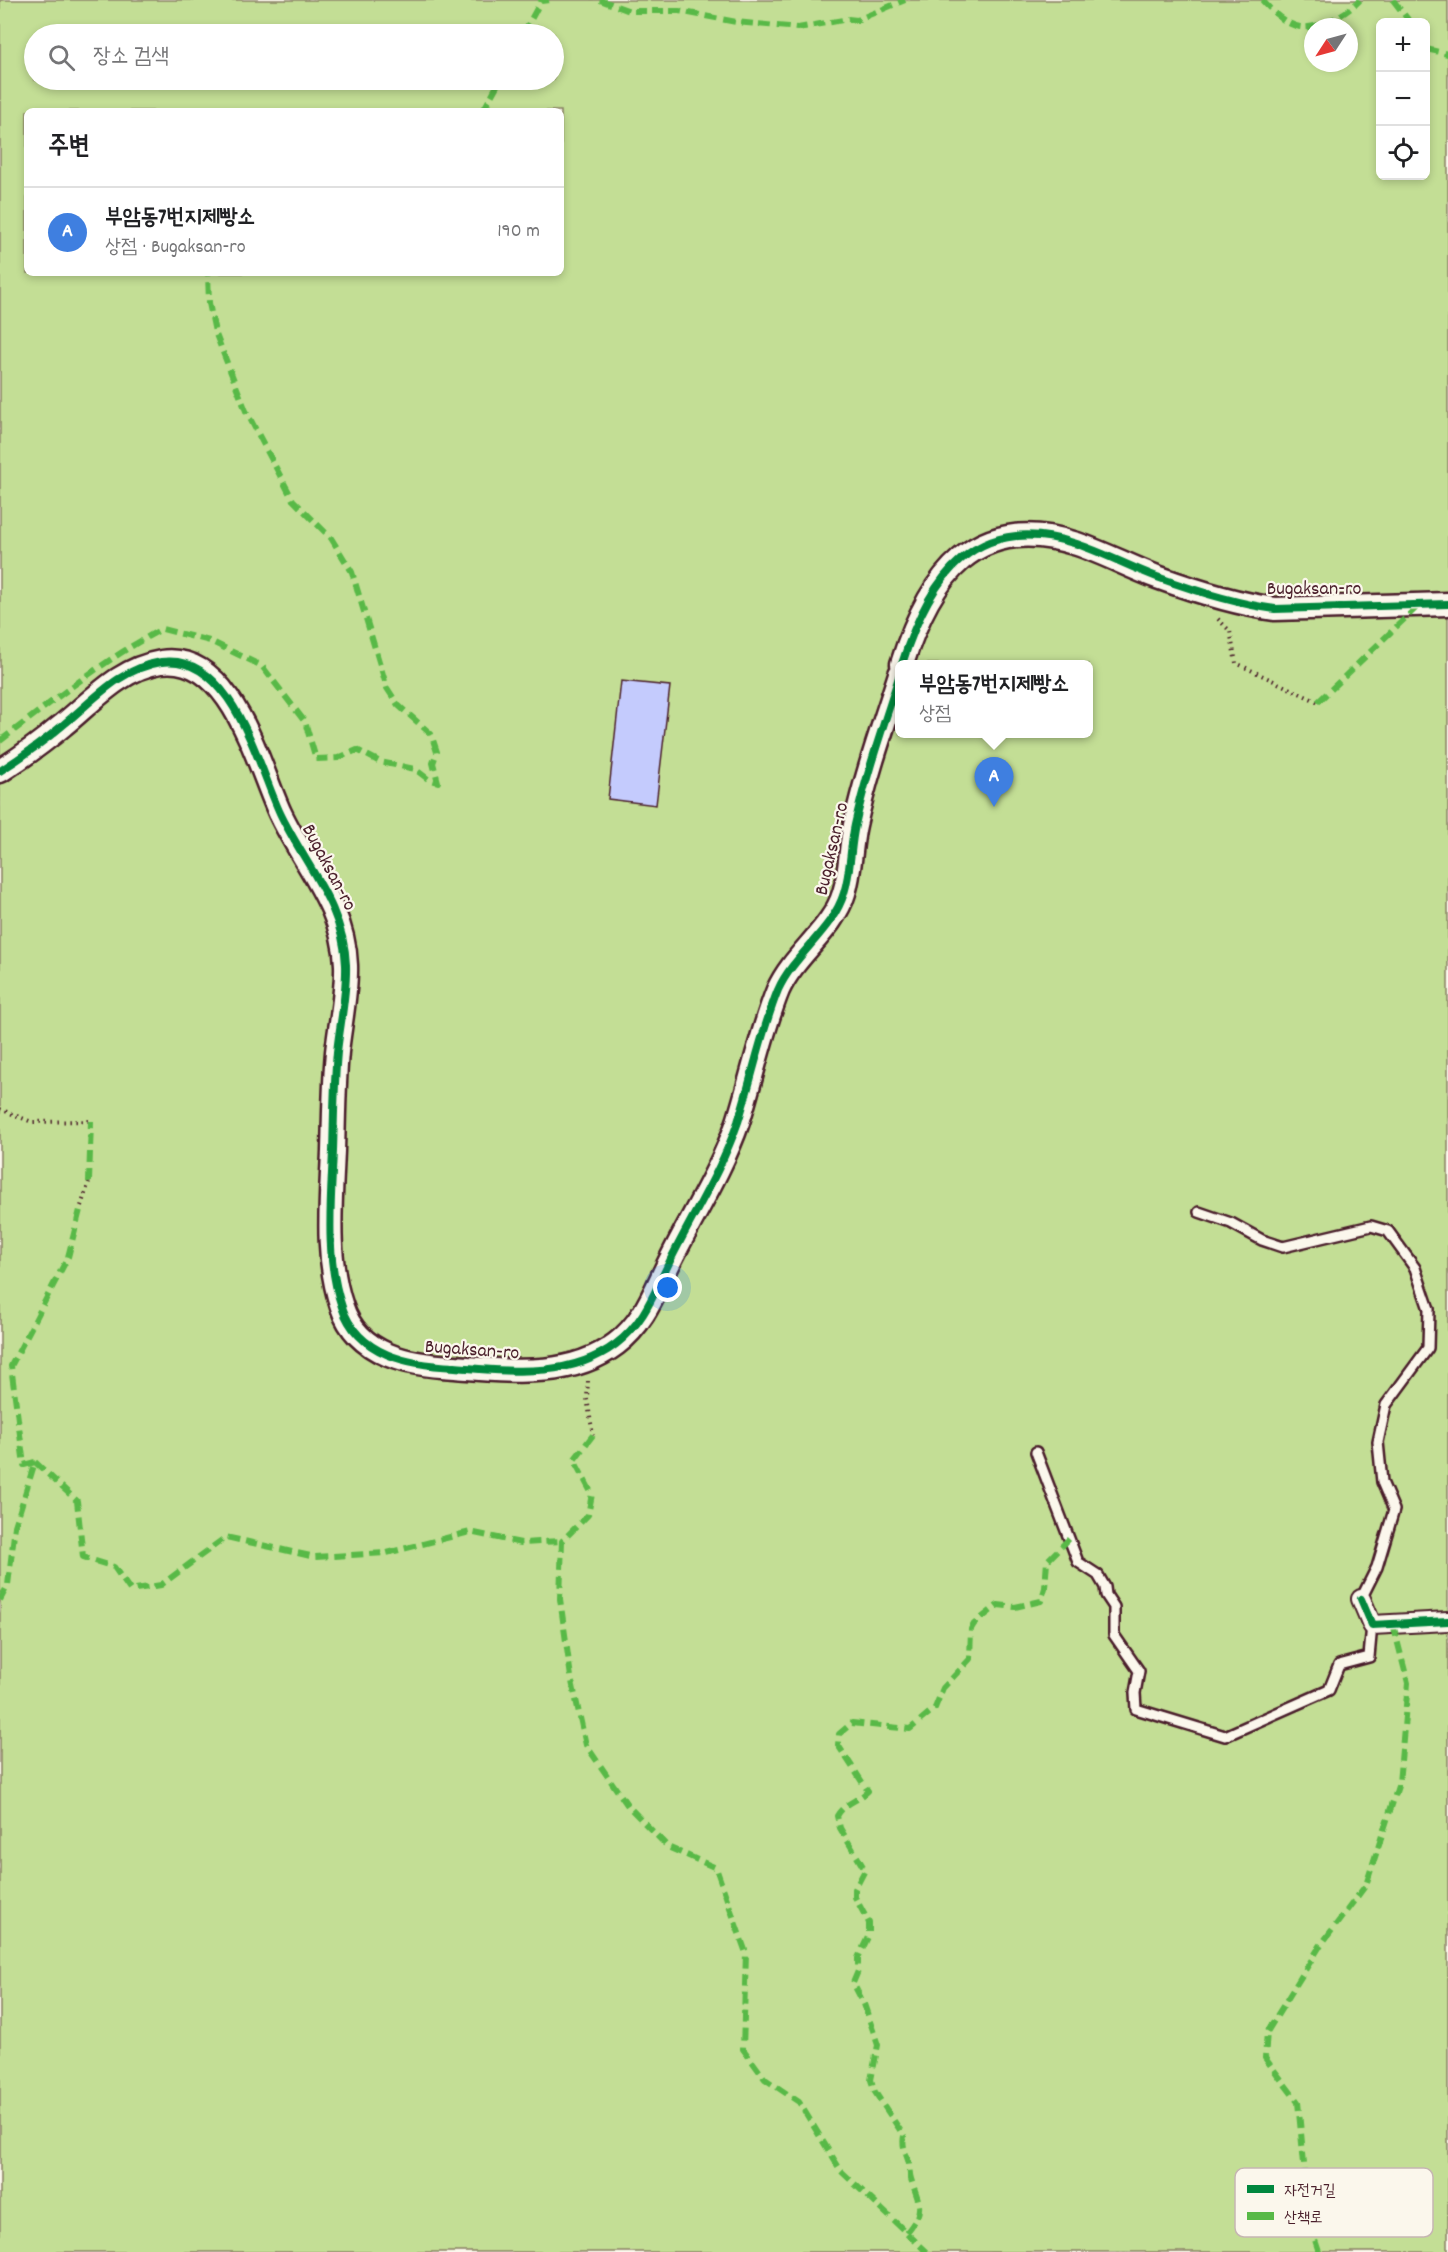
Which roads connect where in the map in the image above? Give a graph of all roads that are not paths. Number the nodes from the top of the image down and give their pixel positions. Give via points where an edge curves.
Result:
1 (1448, 604) edge
2 (904, 660) edge
3 (895, 691) edge
4 (0, 771) edge
5 (1199, 1212) dead end
6 (1036, 1452) dead end
7 (1361, 1599) joint
8 (1448, 1621) edge
9 (1372, 1625) junction

1 - 2 street, Bugaksan-ro via 1275,609 1247,605 1158,578 1076,544 1023,535 992,539 964,554 952,566 922,613
3 - 4 street, Bugaksan-ro via 855,825 844,893 833,916 779,988 736,1125 712,1183 648,1309 633,1330 590,1360 532,1371 419,1365 364,1342 343,1312 331,1249 336,1058 346,966 341,927 324,889 279,812 248,730 228,699 208,677 187,666 169,661 148,665 105,687 66,723
5 - 7 lane via 1283,1247 1371,1226 1388,1231 1415,1268 1429,1309 1428,1348 1386,1405 1378,1442 1382,1482 1394,1510 1377,1567
6 - 9 lane via 1078,1562 1098,1575 1114,1607 1114,1635 1139,1671 1137,1709 1225,1736 1329,1690 1339,1665 1369,1657
7 - 9 street
8 - 9 street

